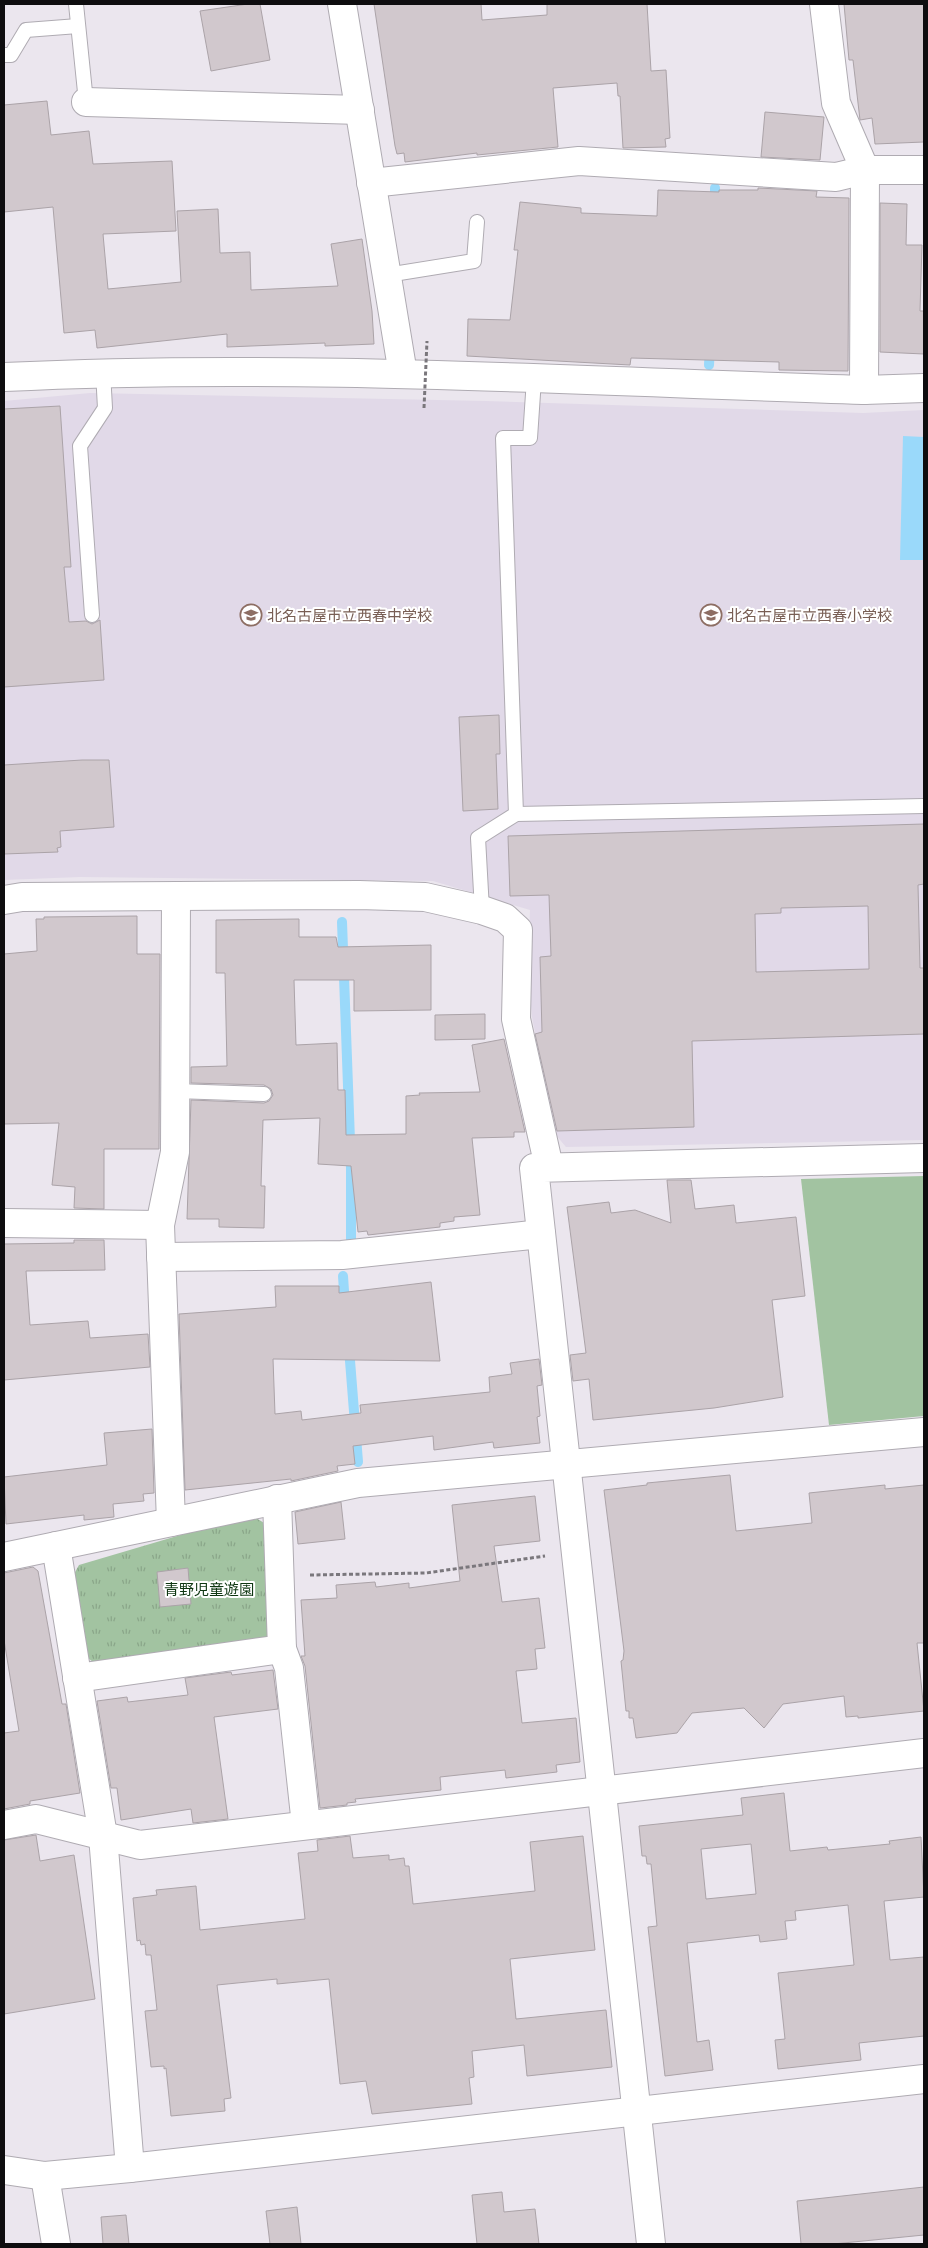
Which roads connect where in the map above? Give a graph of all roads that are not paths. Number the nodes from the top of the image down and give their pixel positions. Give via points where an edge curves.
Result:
1 (76, 4) edge
2 (342, 4) edge
3 (824, 4) edge
4 (78, 26) junction
5 (4, 55) edge
6 (86, 102) joint
7 (360, 110) junction
8 (865, 170) junction
9 (924, 170) edge
10 (371, 183) junction
11 (477, 222) dead end
12 (387, 275) junction
13 (102, 372) junction
14 (403, 374) junction
15 (4, 377) edge
16 (534, 379) junction
17 (924, 388) edge
18 (864, 390) junction
19 (92, 615) dead end
20 (924, 806) edge
21 (516, 814) junction
22 (176, 896) junction
23 (4, 900) edge
24 (482, 910) junction
25 (175, 1092) junction
26 (264, 1094) dead end
27 (924, 1158) edge
28 (549, 1167) junction
29 (4, 1223) edge
30 (160, 1225) junction
31 (541, 1234) junction
32 (161, 1257) junction
33 (924, 1432) edge
34 (567, 1466) junction
35 (277, 1499) junction
36 (171, 1522) junction
37 (56, 1546) junction
38 (4, 1557) edge
39 (282, 1649) junction
40 (77, 1678) junction
41 (924, 1753) edge
42 (602, 1790) junction
43 (4, 1825) edge
44 (306, 1825) junction
45 (103, 1836) junction
46 (924, 2079) edge
47 (637, 2111) junction
48 (130, 2168) junction
49 (4, 2170) edge
50 (45, 2176) junction
51 (56, 2244) edge
52 (651, 2244) edge

1 - 4 lane
2 - 7 street
3 - 8 street via 836,103
4 - 5 lane via 26,30 11,55
4 - 6 lane
6 - 7 street
7 - 10 street
8 - 9 street
8 - 10 street via 836,177 579,161
8 - 18 street
10 - 12 street
11 - 12 lane via 474,260
12 - 14 street
13 - 14 street
13 - 15 street
13 - 19 lane via 105,408 80,446
14 - 16 street
16 - 18 street
16 - 21 lane via 530,438 503,438
17 - 18 street
20 - 21 lane
21 - 24 lane via 478,838
22 - 23 street via 22,897
22 - 24 street via 424,897
22 - 25 street
24 - 28 street via 504,918 518,930 516,1019
25 - 26 lane
25 - 30 street via 175,1152
27 - 28 street
28 - 31 street via 534,1168
29 - 30 street
30 - 32 street
31 - 32 street via 342,1255
31 - 34 street
32 - 36 street
33 - 34 street
34 - 35 street via 358,1484
34 - 42 street
35 - 36 street
35 - 39 street
36 - 37 street
37 - 38 street
37 - 40 street
39 - 40 street
39 - 44 street via 289,1668
40 - 45 street
41 - 42 street
42 - 44 street
42 - 47 street
43 - 45 street via 36,1819
44 - 45 street via 140,1844
45 - 48 street
46 - 47 street
47 - 48 street
47 - 52 street
48 - 50 street
49 - 50 street
50 - 51 street

